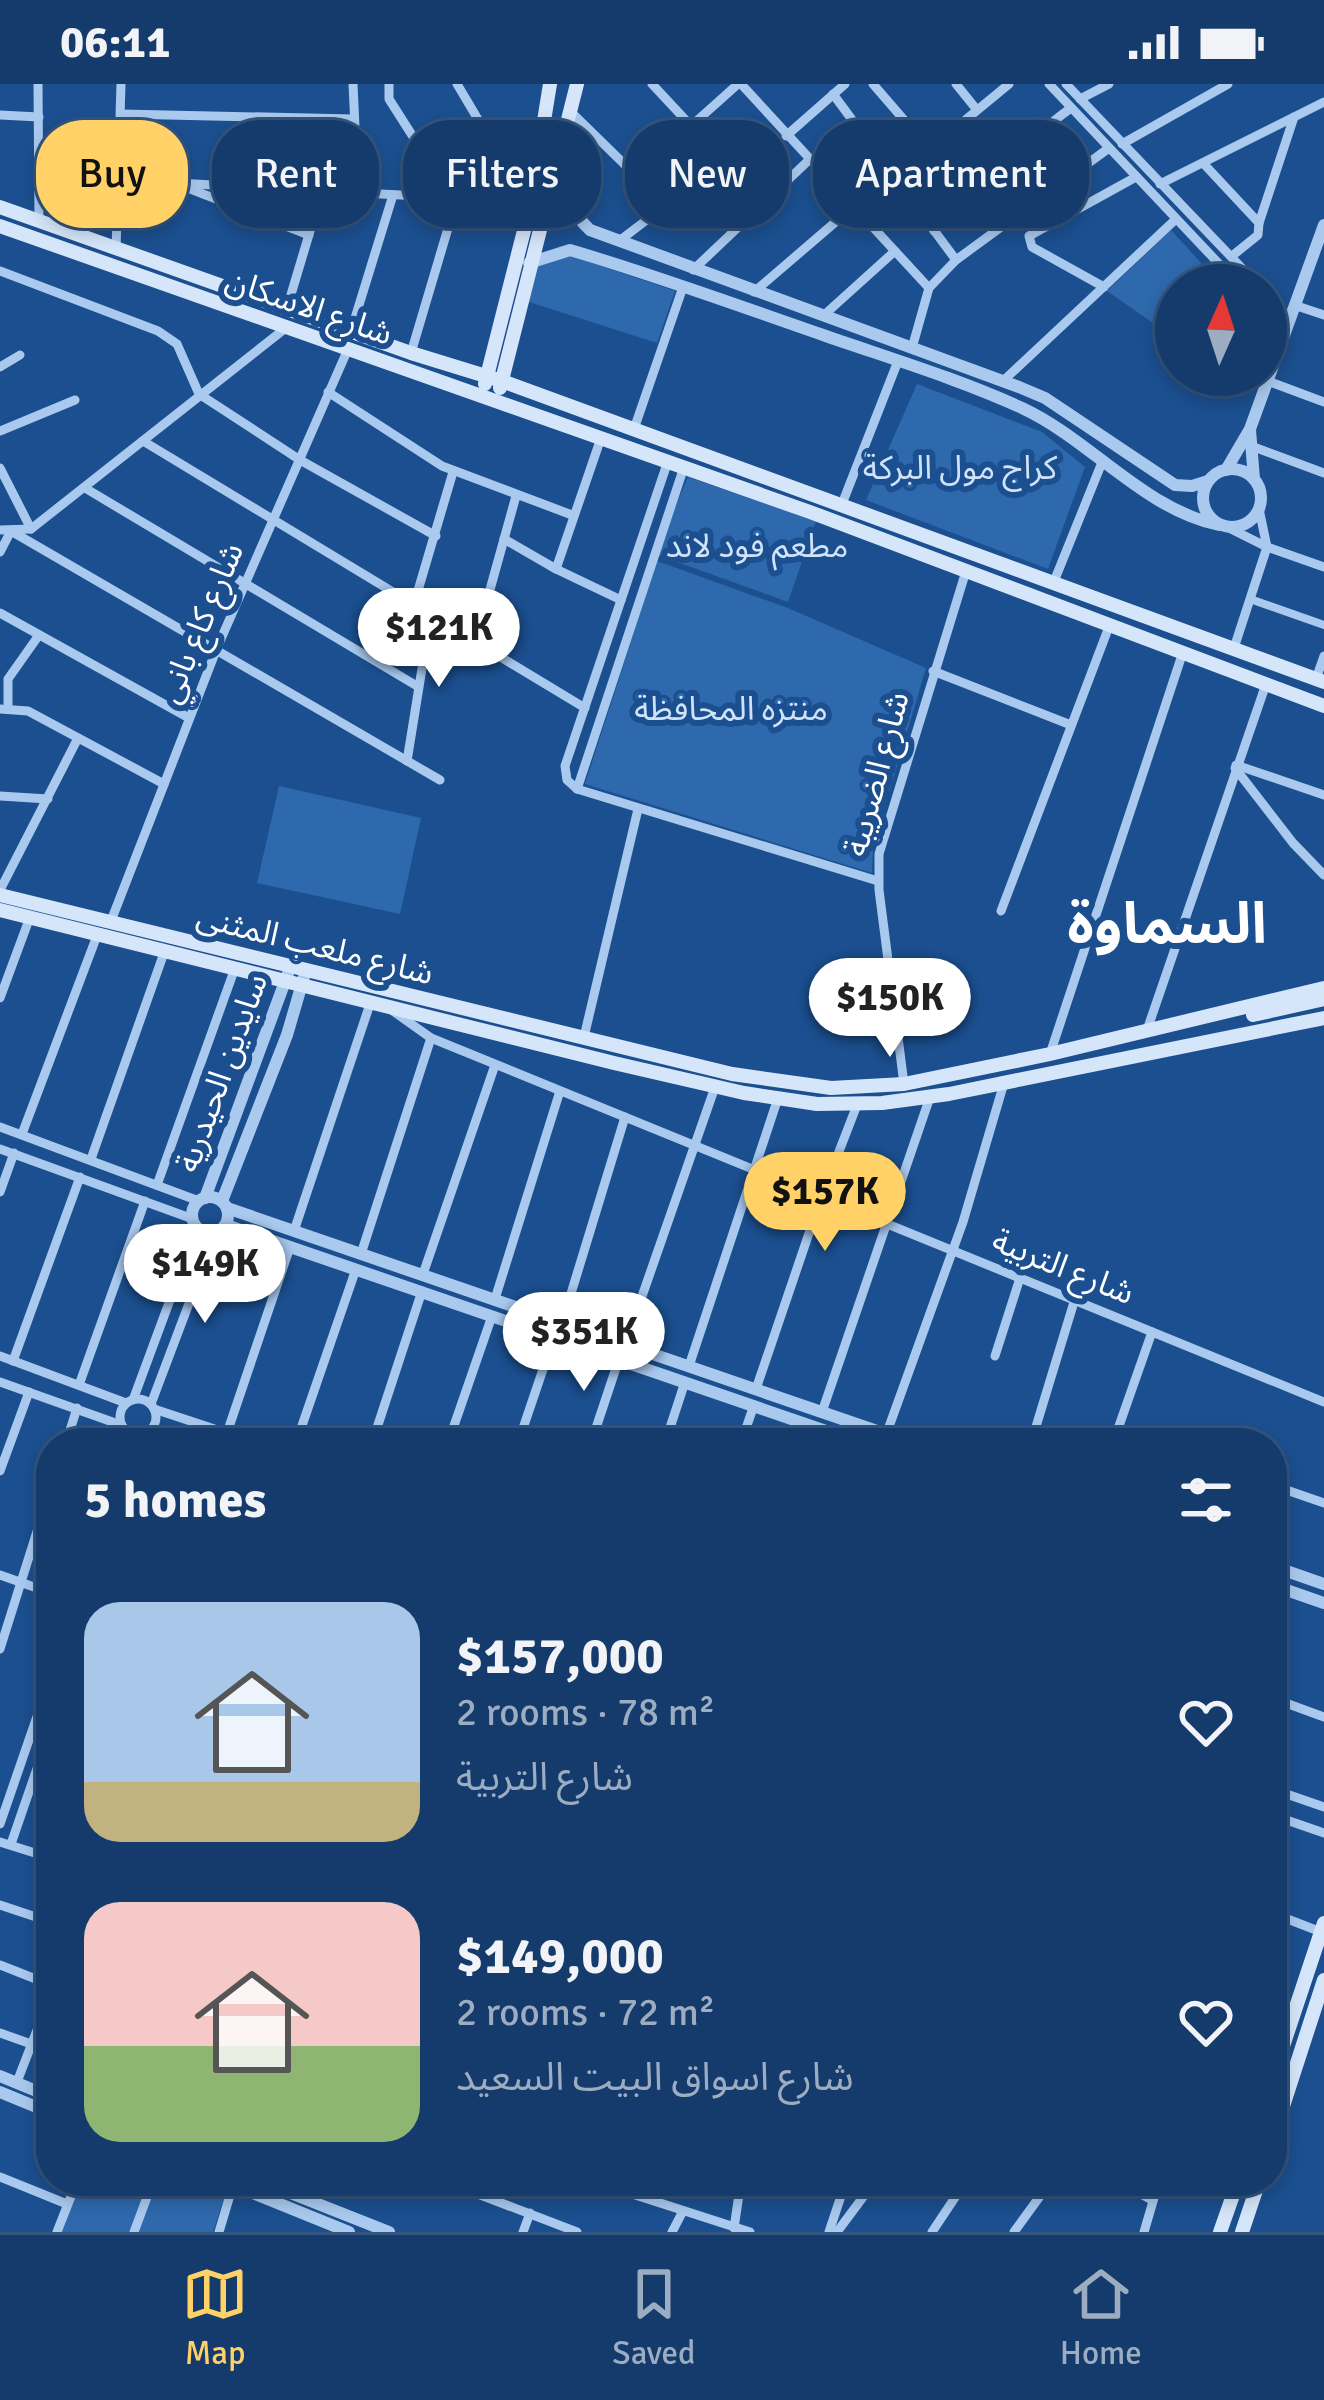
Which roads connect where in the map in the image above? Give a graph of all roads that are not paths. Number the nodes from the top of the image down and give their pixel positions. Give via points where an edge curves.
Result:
1 (38, 84) edge
2 (122, 84) edge
3 (353, 84) edge
4 (389, 84) edge
5 (457, 84) edge
6 (550, 84) edge
7 (577, 84) edge
8 (652, 84) edge
9 (739, 84) edge
10 (845, 84) edge
11 (873, 84) edge
12 (956, 84) edge
13 (1009, 84) edge
14 (1048, 84) edge
15 (1066, 84) edge
16 (1109, 84) edge
17 (1228, 84) edge
18 (833, 94) junction
19 (1324, 102) edge
20 (1075, 104) junction
21 (569, 110) junction
22 (977, 110) junction
23 (121, 114) junction
24 (0, 115) edge
25 (38, 117) junction
26 (1294, 117) junction
27 (354, 119) joint
28 (38, 120) edge
29 (121, 120) edge
30 (403, 120) edge
31 (479, 120) edge
32 (544, 120) edge
33 (566, 120) edge
34 (685, 120) edge
35 (698, 120) edge
36 (772, 120) edge
37 (852, 120) edge
38 (904, 120) edge
39 (965, 120) edge
40 (789, 134) edge
41 (789, 138) edge
42 (1122, 144) junction
43 (1109, 148) junction
44 (809, 160) junction
45 (1203, 163) junction
46 (813, 164) edge
47 (625, 165) edge
48 (1136, 177) junction
49 (789, 178) edge
50 (1160, 184) junction
51 (188, 188) edge
52 (379, 194) edge
53 (393, 194) junction
54 (403, 195) edge
55 (0, 207) edge
56 (36, 219) edge
57 (1176, 219) junction
58 (1259, 223) junction
59 (0, 226) edge
60 (60, 228) edge
61 (117, 228) edge
62 (311, 228) edge
63 (446, 228) edge
64 (526, 228) edge
65 (538, 228) edge
66 (588, 228) edge
67 (636, 228) edge
68 (736, 228) edge
69 (829, 228) edge
70 (873, 228) edge
71 (932, 228) edge
72 (1323, 229) edge
73 (590, 230) junction
74 (934, 231) junction
75 (309, 235) junction
76 (619, 241) junction
77 (116, 250) junction
78 (895, 251) junction
79 (585, 254) junction
80 (1232, 256) junction
81 (956, 260) junction
82 (529, 263) junction
83 (1219, 264) edge
84 (1239, 264) edge
85 (693, 269) junction
86 (0, 271) edge
87 (683, 287) junction
88 (1104, 287) junction
89 (929, 288) junction
90 (754, 292) junction
91 (1294, 305) junction
92 (287, 308) junction
93 (1324, 315) edge
94 (823, 316) junction
95 (1287, 317) edge
96 (1290, 320) junction
97 (1287, 326) edge
98 (286, 327) junction
99 (351, 331) junction
100 (502, 348) junction
101 (912, 348) junction
102 (349, 349) junction
103 (411, 353) junction
104 (20, 355) dead end
105 (898, 361) junction
106 (447, 365) junction
107 (0, 367) edge
108 (1003, 381) junction
109 (496, 388) junction
110 (1287, 388) edge
111 (328, 392) junction
112 (200, 394) junction
113 (1260, 396) edge
114 (76, 400) dead end
115 (557, 401) junction
116 (1324, 402) edge
117 (634, 429) junction
118 (1250, 429) junction
119 (0, 431) edge
120 (601, 439) junction
121 (143, 441) junction
122 (1250, 446) junction
123 (300, 460) junction
124 (1103, 460) junction
125 (668, 461) junction
126 (0, 467) edge
127 (684, 467) junction
128 (1226, 470) junction
129 (453, 472) junction
130 (1324, 473) edge
131 (1254, 479) junction
132 (1208, 481) junction
133 (85, 488) junction
134 (516, 496) junction
135 (842, 504) junction
136 (1258, 509) junction
137 (572, 515) junction
138 (274, 519) junction
139 (1223, 526) junction
140 (31, 529) junction
141 (5, 530) edge
142 (436, 536) junction
143 (504, 539) junction
144 (1267, 547) junction
145 (0, 552) edge
146 (1324, 567) edge
147 (556, 569) junction
148 (966, 571) junction
149 (1053, 584) junction
150 (244, 586) junction
151 (1250, 599) junction
152 (620, 600) junction
153 (414, 604) junction
154 (0, 613) edge
155 (431, 614) junction
156 (1110, 624) junction
157 (1324, 625) edge
158 (39, 634) junction
159 (476, 640) junction
160 (217, 648) junction
161 (1234, 648) junction
162 (1183, 652) junction
163 (1324, 656) edge
164 (933, 671) junction
165 (4, 677) edge
166 (1320, 681) edge
167 (1266, 683) junction
168 (417, 686) junction
169 (1322, 704) edge
170 (4, 708) edge
171 (585, 708) junction
172 (190, 718) junction
173 (1071, 725) junction
174 (78, 738) junction
175 (407, 760) junction
176 (1235, 766) junction
177 (440, 780) dead end
178 (164, 784) junction
179 (577, 789) junction
180 (1324, 795) edge
181 (0, 796) edge
182 (48, 800) junction
183 (638, 809) junction
184 (1324, 875) edge
185 (878, 881) junction
186 (2, 900) edge
187 (1001, 911) dead end
188 (30, 917) junction
189 (111, 921) junction
190 (98, 934) junction
191 (165, 950) junction
192 (235, 968) junction
193 (296, 976) junction
194 (1324, 988) edge
195 (0, 998) edge
196 (1324, 999) edge
197 (370, 1004) junction
198 (389, 1008) junction
199 (1324, 1013) edge
200 (1215, 1028) junction
201 (1153, 1029) junction
202 (584, 1037) junction
203 (431, 1038) junction
204 (1165, 1048) junction
205 (1050, 1054) junction
206 (616, 1055) junction
207 (495, 1065) junction
208 (1004, 1083) junction
209 (904, 1084) junction
210 (715, 1087) junction
211 (560, 1091) junction
212 (930, 1096) junction
213 (778, 1098) junction
214 (857, 1105) junction
215 (625, 1117) junction
216 (0, 1127) edge
217 (22, 1134) junction
218 (694, 1144) junction
219 (0, 1149) edge
220 (14, 1153) junction
221 (91, 1159) junction
222 (754, 1170) junction
223 (80, 1177) junction
224 (157, 1184) junction
225 (0, 1192) edge
226 (821, 1198) junction
227 (202, 1200) junction
228 (145, 1201) junction
229 (224, 1204) junction
230 (195, 1223) junction
231 (885, 1223) junction
232 (221, 1228) junction
233 (294, 1231) junction
234 (290, 1246) junction
235 (952, 1251) junction
236 (361, 1254) junction
237 (356, 1269) junction
238 (423, 1274) junction
239 (1020, 1278) junction
240 (422, 1292) junction
241 (496, 1299) junction
242 (1074, 1302) junction
243 (492, 1316) junction
244 (562, 1323) junction
245 (1152, 1332) junction
246 (554, 1337) junction
247 (622, 1352) junction
248 (0, 1356) edge
249 (995, 1356) dead end
250 (14, 1361) junction
251 (689, 1366) junction
252 (0, 1382) edge
253 (686, 1382) junction
254 (79, 1385) junction
255 (756, 1389) junction
256 (29, 1392) junction
257 (130, 1401) junction
258 (1324, 1402) edge
259 (153, 1406) junction
260 (754, 1406) junction
261 (77, 1408) junction
262 (822, 1412) junction
263 (71, 1428) edge
264 (114, 1428) edge
265 (122, 1428) edge
266 (151, 1428) edge
267 (213, 1428) edge
268 (229, 1428) edge
269 (301, 1428) edge
270 (378, 1428) edge
271 (453, 1428) edge
272 (523, 1428) edge
273 (596, 1428) edge
274 (670, 1428) edge
275 (746, 1428) edge
276 (816, 1428) edge
277 (867, 1428) edge
278 (889, 1428) edge
279 (1036, 1428) edge
280 (1118, 1428) edge
281 (0, 1471) edge
282 (1287, 1490) edge
283 (1324, 1503) edge
284 (36, 1532) edge
285 (1287, 1571) edge
286 (0, 1575) edge
287 (19, 1582) junction
288 (1324, 1584) edge
289 (36, 1588) edge
290 (1287, 1590) edge
291 (1324, 1603) edge
292 (0, 1649) edge
293 (1287, 1703) edge
294 (1324, 1717) edge
295 (36, 1720) edge
296 (36, 1766) edge
297 (0, 1780) edge
298 (14, 1785) junction
299 (1287, 1795) edge
300 (1324, 1807) edge
301 (1287, 1820) edge
302 (0, 1824) edge
303 (1324, 1833) edge
304 (6, 1843) edge
305 (36, 1853) edge
306 (0, 1904) edge
307 (36, 1917) edge
308 (1287, 1917) edge
309 (1323, 1928) edge
310 (0, 1965) edge
311 (1324, 1980) edge
312 (36, 1982) edge
313 (1287, 2006) edge
314 (1295, 2009) junction
315 (0, 2033) edge
316 (36, 2033) edge
317 (1287, 2034) edge
318 (32, 2045) junction
319 (36, 2046) edge
320 (0, 2076) edge
321 (1287, 2080) edge
322 (1291, 2081) junction
323 (17, 2083) junction
324 (36, 2091) edge
325 (0, 2092) edge
326 (1287, 2093) edge
327 (36, 2107) edge
328 (3, 2178) edge
329 (36, 2191) edge
330 (0, 2194) edge
331 (48, 2196) edge
332 (71, 2196) edge
333 (147, 2196) edge
334 (226, 2196) edge
335 (260, 2196) edge
336 (298, 2196) edge
337 (488, 2196) edge
338 (638, 2196) edge
339 (739, 2196) edge
340 (842, 2196) edge
341 (863, 2196) edge
342 (956, 2196) edge
343 (1040, 2196) edge
344 (1145, 2196) edge
345 (1153, 2196) edge
346 (1233, 2196) edge
347 (1253, 2196) edge
348 (494, 2198) joint
349 (1152, 2200) junction
350 (68, 2204) junction
351 (683, 2211) junction
352 (530, 2213) junction
353 (736, 2229) edge
354 (57, 2232) edge
355 (134, 2232) edge
356 (219, 2232) edge
357 (350, 2232) edge
358 (389, 2232) edge
359 (523, 2232) edge
360 (577, 2232) edge
361 (672, 2232) edge
362 (750, 2232) edge
363 (833, 2232) edge
364 (932, 2232) edge
365 (1014, 2232) edge
366 (1144, 2232) edge
367 (1220, 2232) edge
368 (1242, 2232) edge

1 - 25 street
2 - 23 street
3 - 27 street
4 - 30 street
5 - 31 street
6 - 32 main road
7 - 21 main road
8 - 34 street
9 - 35 street
9 - 36 street
10 - 18 street
11 - 38 street
12 - 22 street
13 - 22 street
14 - 20 street
15 - 20 street
16 - 20 street
17 - 42 street
18 - 37 street
18 - 40 street
19 - 26 street
20 - 42 street
20 - 43 street
20 - 74 street
21 - 33 main road
21 - 47 street
22 - 39 street
23 - 27 street
23 - 29 street
24 - 25 street
25 - 28 street
26 - 45 street
26 - 58 street
41 - 44 street
42 - 50 street
43 - 48 street
43 - 81 street
44 - 46 street
44 - 49 street
45 - 50 street
45 - 58 street
48 - 57 street
48 - 88 street via 1029,236 1032,247
50 - 80 street
51 - 75 street
52 - 53 street
53 - 54 street
53 - 99 street
55 - 56 main road, شارع الاسكان
57 - 83 street
57 - 88 street
58 - 80 street via 1258,235
59 - 98 main road, شارع الاسكان
60 - 77 main road, شارع الاسكان
61 - 77 street
62 - 75 street
63 - 103 street
64 - 100 main road
65 - 82 main road
66 - 73 street
67 - 76 street
68 - 85 street
69 - 90 street
70 - 78 street
71 - 74 street
72 - 91 street
73 - 76 street
73 - 79 street
74 - 81 street
75 - 92 street
76 - 85 street
77 - 92 main road, شارع الاسكان
78 - 89 street
78 - 94 street
79 - 82 street via 557,251
79 - 87 street
80 - 84 street
81 - 89 street
82 - 100 main road
85 - 90 street
86 - 112 street via 158,331 177,344
87 - 105 street
87 - 117 street
88 - 108 street
89 - 101 street
90 - 94 street
91 - 93 street
91 - 96 street
92 - 99 main road, شارع الاسكان
94 - 101 street
95 - 96 street
96 - 97 street
98 - 102 main road, شارع الاسكان
98 - 112 street
99 - 103 main road, شارع الاسكان
100 - 106 main road via 487,361
100 - 109 main road
100 - 115 main road via 520,381
101 - 108 street
102 - 109 main road, شارع الاسكان via 481,396
102 - 111 street, شارع كاع باني
103 - 106 main road, شارع الاسكان
104 - 107 street
105 - 124 street via 1022,408
105 - 135 street
106 - 109 main road, شارع الاسكان
108 - 132 street via 1045,398 1175,485
109 - 115 main road
109 - 120 main road, شارع الاسكان
110 - 116 street
111 - 123 street, شارع كاع باني
111 - 129 street
112 - 121 street
112 - 123 street
113 - 118 street
114 - 119 street
115 - 117 main road
117 - 135 main road
118 - 122 street
118 - 128 street
120 - 125 main road, شارع الاسكان
120 - 137 street
121 - 133 street
121 - 138 street
122 - 130 street
122 - 131 street
123 - 138 street, شارع كاع باني
123 - 142 street
124 - 139 street via 1181,512
124 - 149 street
125 - 127 main road, شارع الاسكان
125 - 152 street
126 - 140 street
127 - 148 main road, شارع الاسكان
127 - 179 street
128 - 131 street
128 - 132 street
129 - 134 street
129 - 142 street
131 - 136 street
132 - 139 street via 1205,509
133 - 140 street
133 - 150 street
134 - 137 street
134 - 143 street
135 - 149 main road
136 - 139 street via 1247,523
136 - 144 street
137 - 147 street
138 - 150 street, شارع كاع باني
138 - 153 street
139 - 144 street
140 - 141 street
141 - 145 street
141 - 160 street
142 - 153 street
143 - 147 street
143 - 159 street
144 - 146 street
144 - 151 street
147 - 152 street
148 - 156 main road, شارع الاسكان
148 - 164 street, شارع الضريبة
149 - 161 main road
150 - 160 street, شارع كاع باني
150 - 168 street
151 - 157 street
151 - 161 street
152 - 171 street
153 - 155 street
154 - 158 street
155 - 159 street
155 - 168 street
156 - 162 main road, شارع الاسكان
156 - 173 street
158 - 165 street
158 - 172 street
159 - 171 street
160 - 172 street, شارع كاع باني
160 - 175 street
161 - 166 main road
162 - 167 main road, شارع الاسكان
162 - 205 street
163 - 166 street
164 - 173 street
164 - 185 street, شارع الضريبة via 881,841
165 - 170 street
167 - 169 main road, شارع الاسكان
167 - 176 street
168 - 175 street
170 - 174 street via 28,711
171 - 179 street via 565,766
172 - 178 street, شارع كاع باني
173 - 187 street
174 - 178 street
174 - 182 street
175 - 177 street
176 - 180 street
176 - 184 street
176 - 201 street
178 - 189 street, شارع كاع باني
179 - 183 street
181 - 182 street
182 - 186 street
183 - 185 street
183 - 202 street
185 - 209 street, شارع الضريبة
186 - 188 main road, شارع ملعب المثنى
186 - 189 main road, شارع ملعب المثنى
188 - 190 main road, شارع ملعب المثنى
188 - 195 street
189 - 193 main road, شارع ملعب المثنى
190 - 191 main road, شارع ملعب المثنى
190 - 217 street
191 - 192 main road, شارع ملعب المثنى
191 - 221 street
192 - 193 main road, شارع ملعب المثنى
192 - 224 street
193 - 197 main road, شارع ملعب المثنى
193 - 202 main road, شارع ملعب المثنى
193 - 227 street, سايدين الحيدرية
193 - 229 street, سايدين الحيدرية via 287,1035
194 - 201 main road
196 - 200 main road
197 - 198 main road, شارع ملعب المثنى
197 - 233 street
198 - 203 street, شارع التربية
198 - 206 main road, شارع ملعب المثنى
199 - 200 main road
199 - 204 main road
200 - 201 main road
200 - 204 main road
201 - 205 main road
202 - 206 main road, شارع ملعب المثنى
203 - 207 street, شارع التربية
203 - 236 street
204 - 208 main road
205 - 209 main road
206 - 209 main road via 803,1086
206 - 210 main road
207 - 211 street, شارع التربية
207 - 238 street
208 - 212 main road
208 - 235 street
210 - 213 main road
210 - 218 street
211 - 215 street, شارع التربية
211 - 241 street
212 - 214 main road
212 - 231 street
213 - 214 main road
213 - 222 street
214 - 226 street
215 - 218 street, شارع التربية
215 - 244 street
216 - 217 street
217 - 221 street
218 - 222 street, شارع التربية
218 - 247 street
219 - 220 street
220 - 223 street
220 - 225 street
221 - 224 street
222 - 226 street, شارع التربية
222 - 251 street
223 - 228 street
223 - 250 street
224 - 227 street
226 - 231 street, شارع التربية
226 - 255 street
227 - 229 street
227 - 230 street, سايدين الحيدرية
228 - 230 street
228 - 254 street
229 - 232 street, سايدين الحيدرية
229 - 233 street
230 - 232 street via 206,1232
230 - 257 street
231 - 235 street, شارع التربية
231 - 262 street
232 - 234 street
232 - 259 street
233 - 236 street
234 - 237 street
234 - 268 street
235 - 239 street, شارع التربية
235 - 278 street
236 - 238 street
237 - 240 street
237 - 269 street
238 - 241 street
239 - 242 street, شارع التربية
239 - 249 street
240 - 243 street
240 - 270 street
241 - 244 street
242 - 245 street, شارع التربية
242 - 279 street
243 - 246 street
243 - 271 street
244 - 247 street
245 - 258 street, شارع التربية
245 - 280 street
246 - 247 street
246 - 272 street
247 - 251 street
247 - 253 street
247 - 273 street
248 - 250 street
250 - 254 street
251 - 255 street
252 - 256 street
253 - 260 street
253 - 274 street
254 - 257 street
255 - 262 street
256 - 261 street
256 - 281 street
257 - 259 street
257 - 265 street via 120,1413
259 - 266 street
259 - 267 street
260 - 275 street
260 - 276 street
261 - 263 street
261 - 264 street
262 - 277 street
282 - 283 street
284 - 287 street
285 - 288 street
286 - 287 street
287 - 289 street
287 - 292 street
290 - 291 street
293 - 294 street
295 - 298 street
296 - 304 street
297 - 298 street
298 - 302 street
299 - 300 street
301 - 303 street
304 - 305 street
306 - 307 street
308 - 309 street
309 - 314 main road
310 - 312 street
311 - 322 main road
313 - 314 street
314 - 317 main road
315 - 318 street
316 - 318 street
318 - 319 street
318 - 323 street
320 - 323 street
321 - 322 main road
322 - 326 main road
323 - 324 street
325 - 327 street
328 - 329 street
328 - 330 street
331 - 350 street
332 - 350 street
333 - 355 street
334 - 356 street
335 - 357 street
336 - 358 street
337 - 348 street
338 - 351 street
339 - 353 street
340 - 363 street
341 - 363 street
342 - 364 street
343 - 365 street
344 - 349 street
345 - 349 street
346 - 367 main road
347 - 368 main road
348 - 352 street
349 - 366 street
350 - 354 street
351 - 353 street
351 - 361 street
352 - 359 street
352 - 360 street
353 - 362 street

